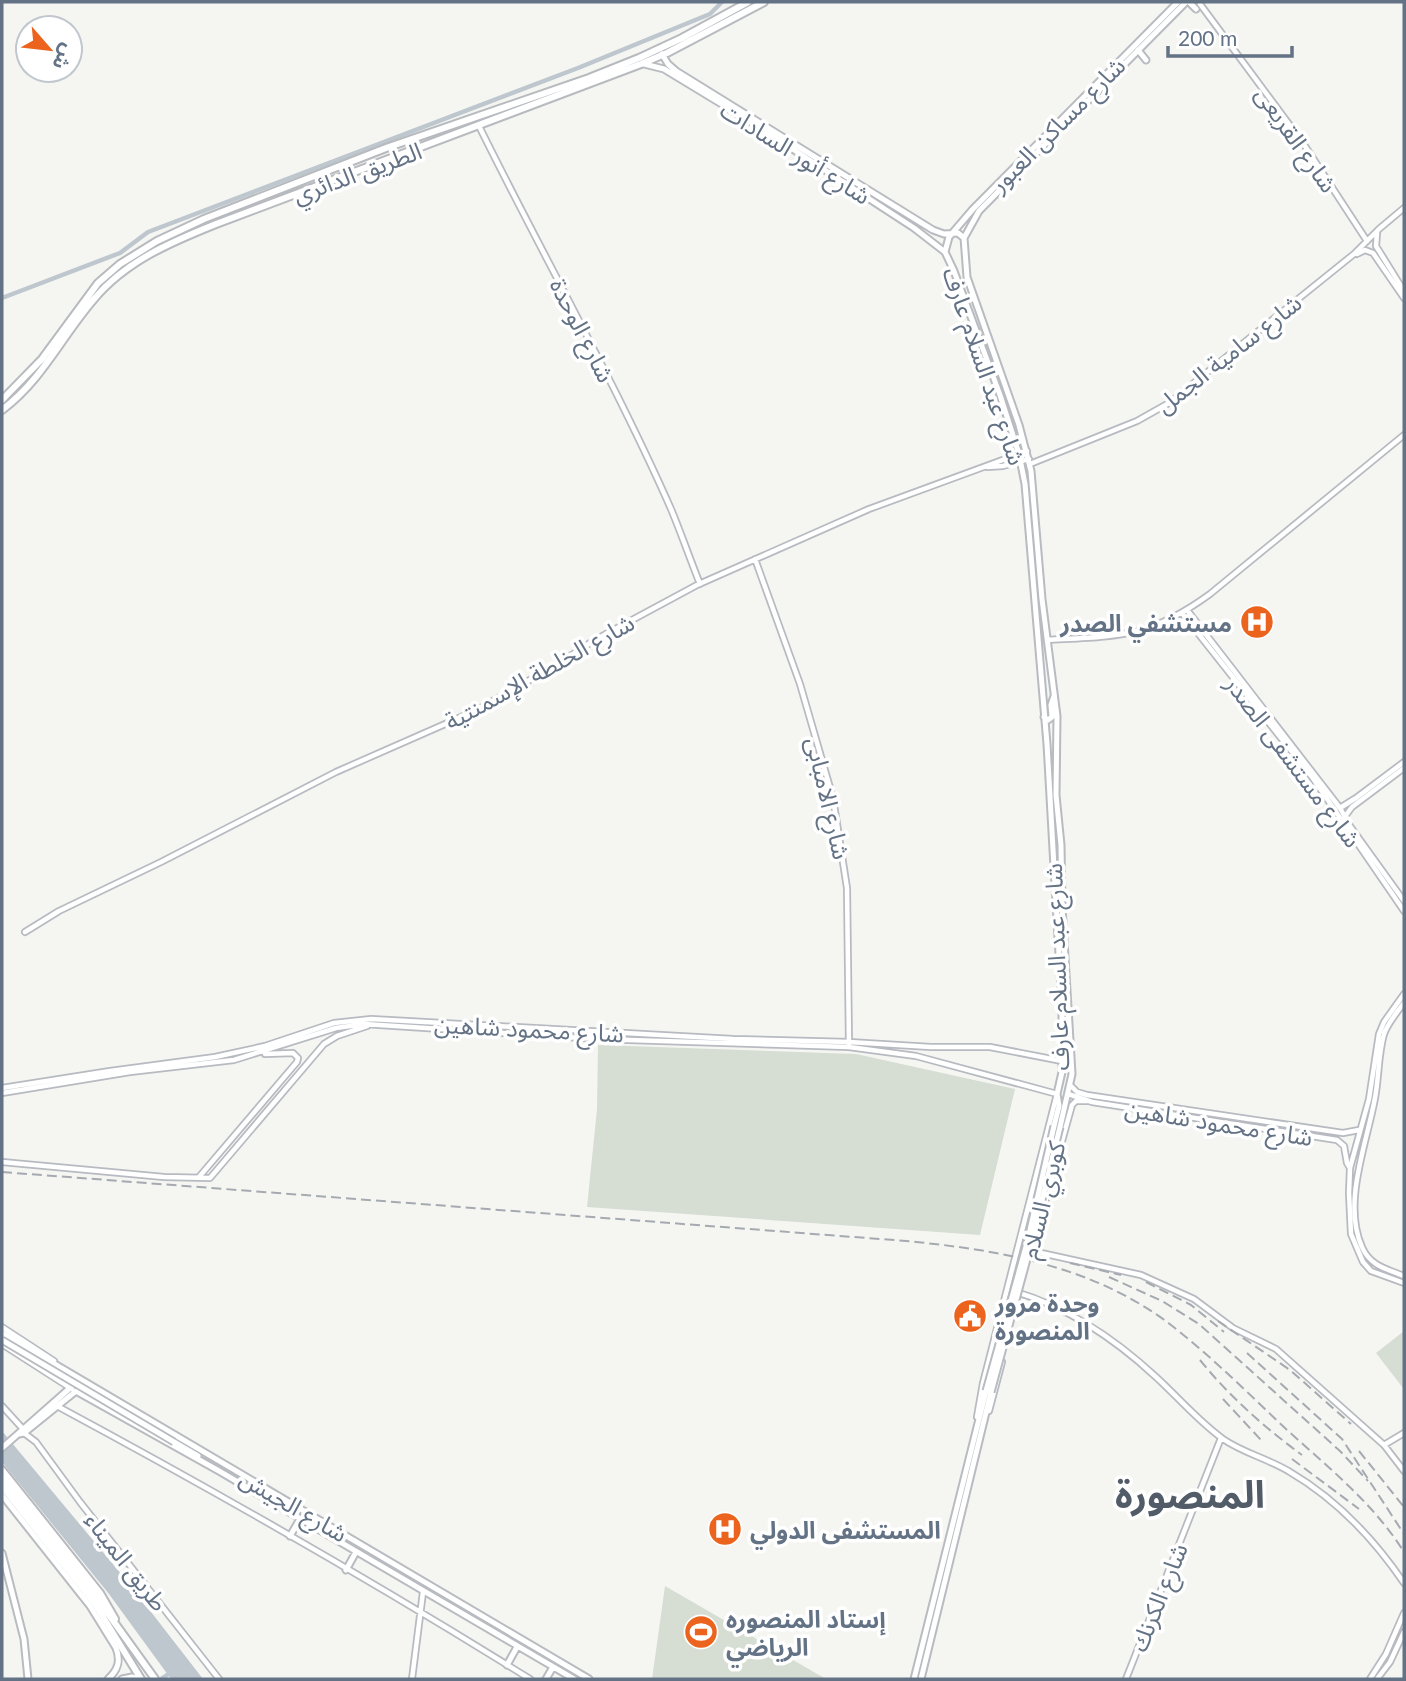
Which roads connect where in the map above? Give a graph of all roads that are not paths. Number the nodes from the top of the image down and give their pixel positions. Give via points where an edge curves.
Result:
1 (748, 2) edge
2 (764, 2) edge
3 (1178, 2) edge
4 (1188, 2) edge
5 (1198, 7) joint
6 (1138, 50) junction
7 (662, 54) junction
8 (1146, 60) dead end
9 (641, 64) junction
10 (669, 69) junction
11 (479, 126) junction
12 (386, 148) junction
13 (390, 160) junction
14 (351, 163) junction
15 (354, 173) junction
16 (1404, 208) edge
17 (1382, 226) junction
18 (939, 233) junction
19 (951, 234) junction
20 (964, 237) junction
21 (1367, 241) junction
22 (933, 243) junction
23 (945, 252) junction
24 (1346, 259) junction
25 (965, 267) junction
26 (954, 271) junction
27 (1404, 291) edge
28 (1404, 298) edge
29 (2, 400) edge
30 (2, 410) edge
31 (1404, 435) edge
32 (1027, 451) junction
33 (1019, 454) junction
34 (1021, 461) junction
35 (1029, 461) junction
36 (986, 467) junction
37 (755, 559) junction
38 (700, 584) junction
39 (1184, 611) junction
40 (1047, 640) junction
41 (1054, 695) junction
42 (1044, 717) junction
43 (1058, 732) junction
44 (1047, 744) junction
45 (1404, 762) edge
46 (1404, 768) edge
47 (1338, 805) junction
48 (1350, 805) junction
49 (1332, 808) junction
50 (1346, 816) junction
51 (1345, 824) junction
52 (1404, 901) edge
53 (1404, 911) edge
54 (25, 932) dead end
55 (1404, 993) edge
56 (1404, 1003) edge
57 (372, 1025) junction
58 (630, 1037) junction
59 (849, 1044) junction
60 (932, 1047) junction
61 (258, 1054) junction
62 (930, 1060) junction
63 (1062, 1061) junction
64 (1377, 1065) junction
65 (1070, 1085) junction
66 (2, 1091) edge
67 (1058, 1094) junction
68 (1068, 1094) junction
69 (1089, 1101) junction
70 (1219, 1114) junction
71 (1218, 1122) junction
72 (1057, 1127) junction
73 (1360, 1129) junction
74 (2, 1162) edge
75 (1350, 1168) junction
76 (199, 1177) junction
77 (1034, 1191) junction
78 (1048, 1194) junction
79 (1352, 1204) junction
80 (1022, 1237) junction
81 (1035, 1240) junction
82 (1032, 1251) junction
83 (1404, 1276) edge
84 (1404, 1283) edge
85 (1009, 1290) junction
86 (1020, 1293) junction
87 (2, 1327) edge
88 (2, 1333) edge
89 (2, 1342) edge
90 (64, 1368) junction
91 (81, 1379) junction
92 (984, 1383) junction
93 (73, 1390) junction
94 (991, 1390) junction
95 (61, 1399) junction
96 (2, 1406) edge
97 (57, 1406) junction
98 (977, 1418) junction
99 (33, 1426) junction
100 (20, 1434) junction
101 (1404, 1434) edge
102 (1221, 1438) junction
103 (36, 1442) junction
104 (1384, 1445) junction
105 (2, 1448) edge
106 (212, 1468) junction
107 (2, 1470) edge
108 (1404, 1471) edge
109 (2, 1477) edge
110 (2, 1486) edge
111 (2, 1495) edge
112 (300, 1519) junction
113 (290, 1536) junction
114 (356, 1552) junction
115 (2, 1553) edge
116 (346, 1570) junction
117 (1404, 1583) edge
118 (423, 1592) junction
119 (1404, 1613) edge
120 (421, 1614) junction
121 (434, 1621) junction
122 (111, 1624) junction
123 (503, 1629) junction
124 (1404, 1632) edge
125 (122, 1633) junction
126 (418, 1636) junction
127 (515, 1636) junction
128 (499, 1637) junction
129 (510, 1643) junction
130 (517, 1647) junction
131 (507, 1665) junction
132 (553, 1667) junction
133 (153, 1677) edge
134 (28, 1679) edge
135 (108, 1679) edge
136 (121, 1679) edge
137 (140, 1679) edge
138 (219, 1679) edge
139 (412, 1679) edge
140 (530, 1679) edge
141 (546, 1679) edge
142 (574, 1679) edge
143 (589, 1679) edge
144 (914, 1679) edge
145 (921, 1679) edge
146 (1126, 1679) edge
147 (1370, 1679) edge
148 (1377, 1679) edge

1 - 12 highway, الطريق الدائري via 639,58
2 - 7 highway, الطريق الدائري
3 - 19 main road, شارع مساكن العبور
4 - 5 main road
4 - 6 main road, شارع مساكن العبور
5 - 21 main road, شارع القريعى via 1303,143
6 - 8 main road
6 - 20 main road, شارع مساكن العبور via 979,211
7 - 9 highway, الطريق الدائري
7 - 10 main road, شارع أنور السادات
9 - 10 main road, شارع أنور السادات
9 - 11 highway, الطريق الدائري
10 - 18 main road, شارع أنور السادات
10 - 22 main road, شارع أنور السادات
11 - 13 highway, الطريق الدائري
11 - 38 main road, شارع الوحدة via 662,491
12 - 13 highway
12 - 14 highway, الطريق الدائري
13 - 15 highway, الطريق الدائري
14 - 15 highway via 357,167
14 - 29 highway, الطريق الدائري via 184,228 120,264 90,291 42,359
15 - 30 highway, الطريق الدائري via 182,237 120,273 88,306 37,378
16 - 17 main road, شارع سامية الجمل
17 - 21 main road, شارع سامية الجمل
17 - 27 main road via 1376,246
18 - 19 main road, شارع أنور السادات
18 - 22 main road
19 - 20 main road, شارع عبد السلام عارف
19 - 23 main road, شارع مساكن العبور
20 - 25 main road, شارع عبد السلام عارف
21 - 24 main road, شارع سامية الجمل
22 - 23 main road, شارع أنور السادات
23 - 26 main road, شارع عبد السلام عارف
24 - 28 main road via 1371,251
24 - 35 main road, شارع سامية الجمل via 1161,408
25 - 26 main road
25 - 32 main road, شارع عبد السلام عارف
26 - 33 main road, شارع عبد السلام عارف
31 - 39 main road
32 - 33 main road, شارع الخلطة الإسمنتية
32 - 35 main road, شارع عبد السلام عارف
33 - 34 main road, شارع عبد السلام عارف
33 - 36 main road, شارع الخلطة الإسمنتية
34 - 35 main road, شارع الخلطة الإسمنتية
34 - 36 main road, شارع الخلطة الإسمنتية
34 - 42 main road, شارع عبد السلام عارف
35 - 40 main road, شارع عبد السلام عارف
36 - 37 main road, شارع الخلطة الإسمنتية via 869,509
37 - 38 main road, شارع الخلطة الإسمنتية
37 - 59 main road, شارع الامبابى via 800,684 833,798 847,888
38 - 54 main road, شارع الخلطة الإسمنتية via 477,710 353,764
39 - 40 main road via 1135,633
39 - 47 main road, شارع مستشفى الصدر
39 - 49 main road, شارع مستشفى الصدر
40 - 41 main road, شارع عبد السلام عارف
41 - 42 main road via 1052,717
41 - 43 main road, شارع عبد السلام عارف
42 - 44 main road, شارع عبد السلام عارف
43 - 44 main road via 1051,731
43 - 65 main road, شارع عبد السلام عارف via 1056,795
44 - 63 main road, شارع عبد السلام عارف
45 - 48 main road
46 - 48 main road
47 - 48 main road
47 - 49 main road
47 - 50 main road, شارع مستشفى الصدر
48 - 50 main road
49 - 51 main road, شارع مستشفى الصدر
50 - 51 main road
51 - 52 main road, شارع مستشفى الصدر
51 - 53 main road, شارع مستشفى الصدر
55 - 64 main road via 1381,1028
56 - 64 main road via 1387,1028
57 - 58 main road, شارع محمود شاهين
57 - 61 main road, شارع محمود شاهين via 336,1028
57 - 76 main road via 324,1044 210,1178
58 - 59 main road, شارع محمود شاهين
58 - 66 main road, شارع محمود شاهين via 353,1019 225,1055 110,1070
59 - 60 main road, شارع محمود شاهين
59 - 62 main road, شارع محمود شاهين
60 - 62 main road
60 - 63 main road, شارع محمود شاهين via 997,1048
61 - 66 main road, شارع محمود شاهين
61 - 76 main road via 293,1053 298,1058
62 - 67 main road, شارع محمود شاهين
63 - 67 main road, شارع عبد السلام عارف
64 - 73 main road
64 - 79 main road
65 - 68 main road, شارع عبد السلام عارف
65 - 70 main road, شارع محمود شاهين via 1087,1096
67 - 72 main road, كوبري السلام
67 - 77 main road, شارع عبد السلام عارف
68 - 69 main road, شارع محمود شاهين
68 - 72 main road, كوبري السلام
69 - 71 main road, شارع محمود شاهين
69 - 78 main road, شارع عبد السلام عارف via 1072,1105
70 - 71 main road
70 - 73 main road, شارع محمود شاهين via 1343,1133
71 - 75 main road, شارع محمود شاهين via 1337,1140 1344,1146
72 - 94 main road, كوبري السلام, bridge
73 - 75 main road
74 - 76 main road
75 - 79 main road
77 - 78 main road
77 - 80 main road, شارع عبد السلام عارف
78 - 81 main road, شارع عبد السلام عارف
79 - 83 main road via 1365,1254 1376,1265
79 - 84 main road via 1351,1234 1363,1262 1371,1271
80 - 81 main road
80 - 85 main road, شارع عبد السلام عارف
81 - 82 main road, شارع عبد السلام عارف
82 - 86 main road, شارع عبد السلام عارف
82 - 104 main road via 1141,1276 1194,1299 1233,1328 1276,1349
85 - 86 main road
85 - 92 main road, شارع عبد السلام عارف
86 - 94 main road, شارع عبد السلام عارف
86 - 102 main road via 1058,1308 1115,1341
87 - 90 main road, شارع الجيش
88 - 90 main road
89 - 93 main road, شارع الجيش
89 - 106 main road, bridge
90 - 91 main road, شارع الجيش
91 - 93 main road
91 - 123 main road, شارع الجيش
92 - 94 main road
92 - 98 main road, شارع عبد السلام عارف
93 - 95 main road
93 - 106 main road, شارع الجيش
94 - 98 main road, كوبري السلام
94 - 145 main road, كوبري السلام
95 - 97 main road
95 - 100 main road
96 - 100 main road, طريق الميناء
97 - 99 main road
97 - 113 main road, شارع الجيش
98 - 144 main road, شارع عبد السلام عارف
99 - 100 main road
99 - 103 main road, طريق الميناء
100 - 103 main road, طريق الميناء
100 - 105 main road
101 - 104 main road
102 - 117 main road via 1313,1487 1359,1526
102 - 146 main road, شارع الكرنك
103 - 138 main road, طريق الميناء
104 - 108 main road
106 - 112 main road, شارع الجيش
107 - 125 highway via 100,1593
109 - 122 highway via 91,1590
110 - 122 highway
111 - 135 main road via 90,1606 116,1648 117,1668
112 - 113 main road
112 - 114 main road, شارع الجيش
113 - 116 main road, شارع الجيش
114 - 116 main road
114 - 118 main road, شارع الجيش
115 - 134 main road via 24,1639
116 - 120 main road, شارع الجيش
118 - 120 main road
118 - 128 main road, شارع الجيش
119 - 147 main road
120 - 121 main road, شارع الجيش
120 - 126 main road
121 - 126 main road via 423,1625
121 - 131 main road, شارع الجيش
122 - 125 highway
122 - 137 highway
123 - 127 main road, شارع الجيش
123 - 128 main road
124 - 148 main road
125 - 133 highway
126 - 139 main road
127 - 129 main road
127 - 143 main road, شارع الجيش
128 - 129 main road, شارع الجيش
129 - 130 main road, شارع الجيش
130 - 131 main road
130 - 132 main road, شارع الجيش
131 - 140 main road, شارع الجيش
132 - 141 main road
132 - 142 main road, شارع الجيش
136 - 137 main road

